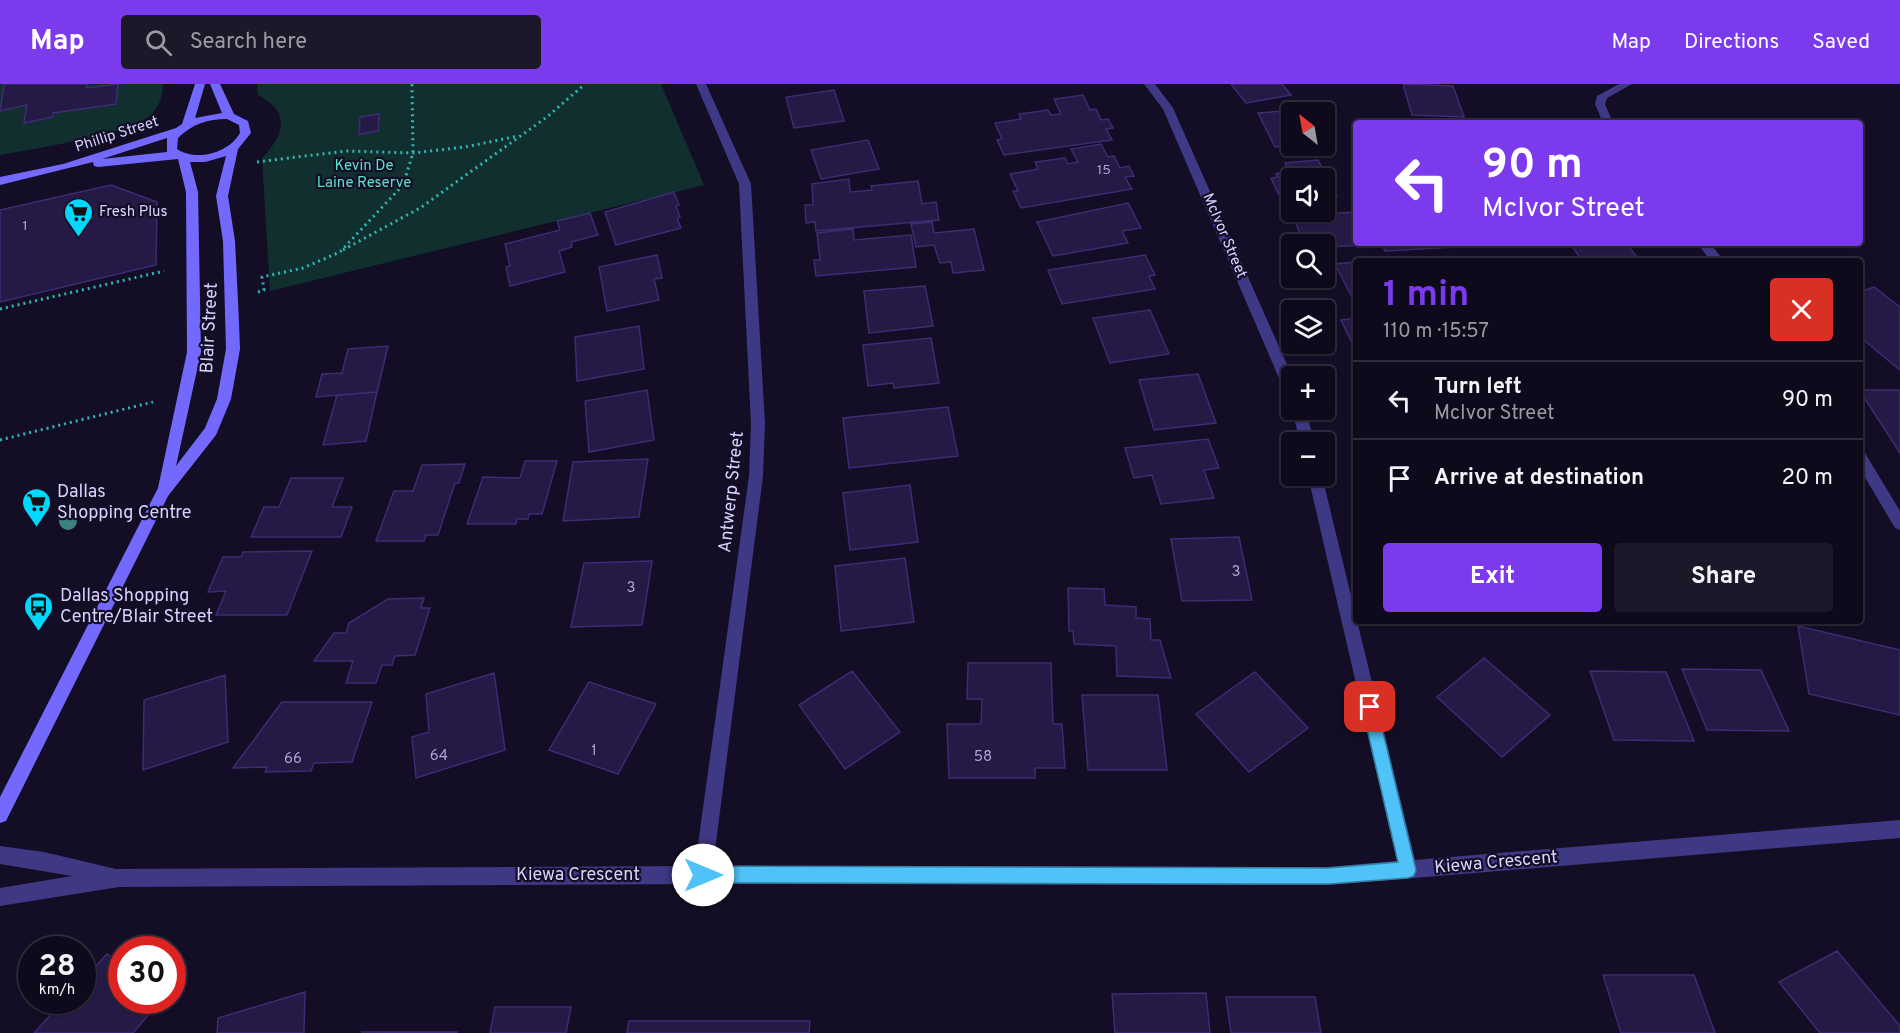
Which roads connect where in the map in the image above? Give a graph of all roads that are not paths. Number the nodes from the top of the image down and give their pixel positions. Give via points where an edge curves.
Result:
1 (200, 84) edge
2 (214, 84) edge
3 (701, 84) edge
4 (1149, 84) edge
5 (1627, 84) edge
6 (229, 116) junction
7 (1607, 120) edge
8 (183, 128) junction
9 (233, 148) junction
10 (179, 157) junction
11 (65, 167) junction
12 (0, 181) edge
13 (1706, 246) edge
14 (1716, 258) edge
15 (1281, 367) edge
16 (1863, 462) edge
17 (1317, 486) edge
18 (163, 492) junction
19 (1900, 524) edge
20 (0, 814) edge
21 (1899, 832) edge
22 (0, 855) edge
23 (1408, 870) junction
24 (703, 875) junction
25 (118, 878) junction
26 (0, 897) edge

1 - 8 street
2 - 6 street
3 - 24 street, Antwerp Street via 745,184 758,424 756,476
4 - 15 street, McIvor Street via 1168,108
5 - 7 street via 1602,96 1600,104
6 - 8 street, Phillip Street via 208,117
6 - 9 street, Blair Street via 238,118 246,128
8 - 10 street via 170,144
8 - 11 street, Phillip Street
9 - 10 street, Phillip Street via 208,158
9 - 18 street, Blair Street via 222,196 233,298 232,349 224,399 212,430
10 - 11 street, Phillip Street
10 - 18 street, Blair Street via 192,192 194,352
11 - 12 street, Phillip Street
13 - 14 street
16 - 19 street
17 - 23 street
18 - 20 street, Blair Street
21 - 23 street, Kiewa Crescent
22 - 25 street, Kiewa Crescent
23 - 24 street, Kiewa Crescent via 1328,876
24 - 25 street, Kiewa Crescent
25 - 26 street, Kiewa Crescent

